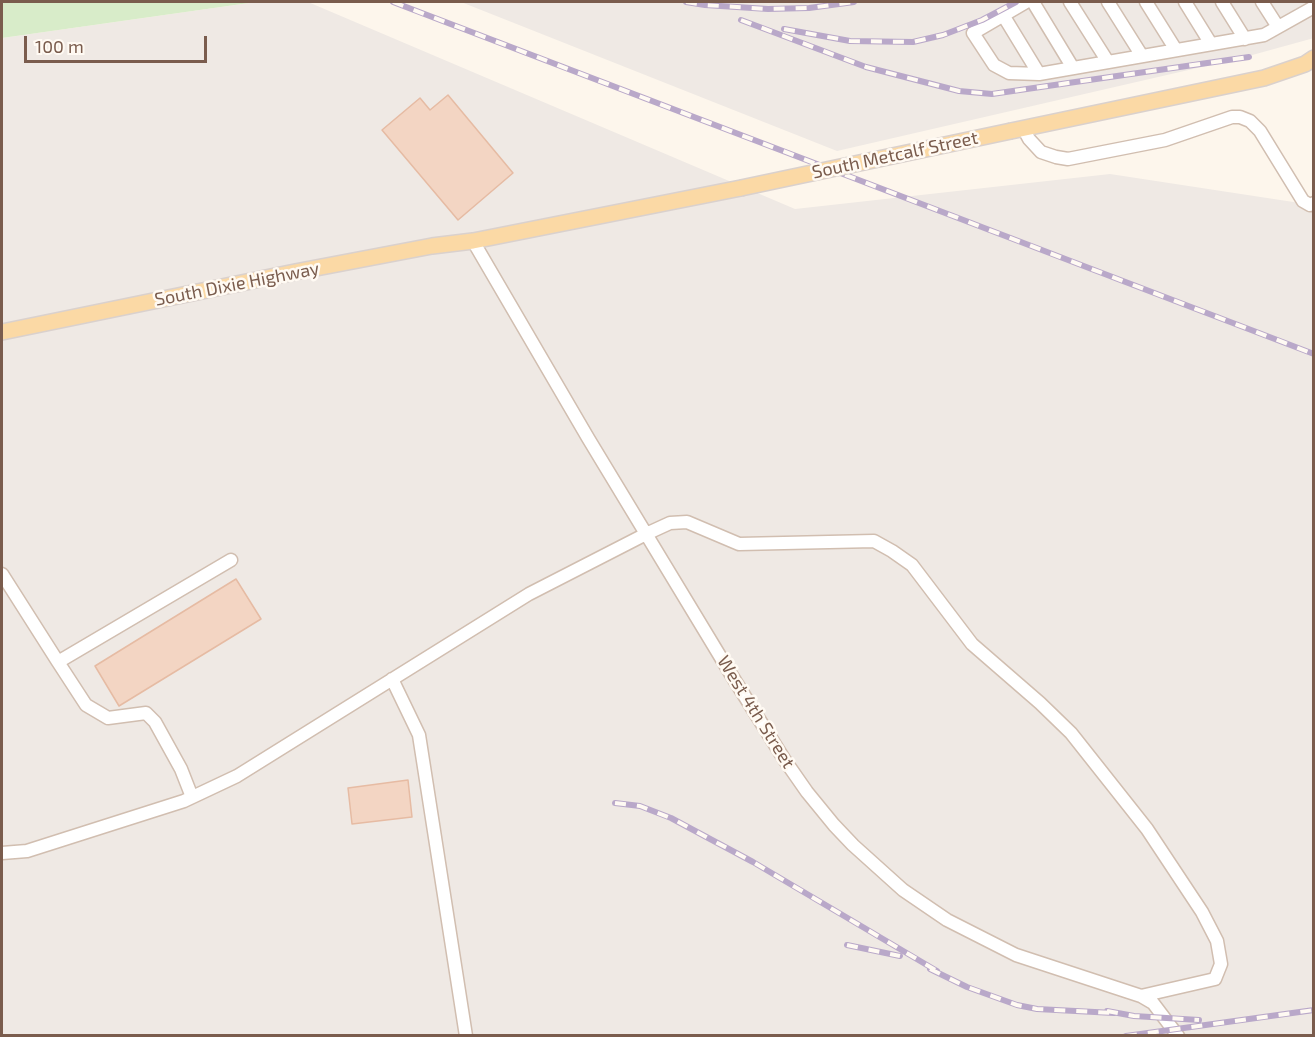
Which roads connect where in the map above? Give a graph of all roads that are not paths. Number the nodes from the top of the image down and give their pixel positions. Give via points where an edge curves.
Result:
1 (1026, 2) edge
2 (1034, 2) edge
3 (1070, 2) edge
4 (1108, 2) edge
5 (1146, 2) edge
6 (1185, 2) edge
7 (1222, 2) edge
8 (1262, 2) edge
9 (1314, 6) edge
10 (1003, 15) junction
11 (1278, 27) junction
12 (1245, 39) junction
13 (1211, 44) junction
14 (1176, 50) junction
15 (1142, 56) junction
16 (1314, 58) edge
17 (1108, 62) junction
18 (1073, 68) junction
19 (1039, 74) junction
20 (1017, 129) junction
21 (1314, 202) edge
22 (473, 241) junction
23 (2, 332) edge
24 (646, 534) junction
25 (231, 560) dead end
26 (2, 574) edge
27 (58, 662) junction
28 (392, 679) junction
29 (192, 797) junction
30 (2, 853) edge
31 (1141, 996) junction
32 (466, 1035) edge
33 (1178, 1035) edge

1 - 10 street
2 - 18 street
3 - 17 street
4 - 15 street
5 - 14 street
6 - 13 street
7 - 12 street
8 - 11 street
9 - 11 street
10 - 19 street
10 - 19 street via 973,33 994,65 1009,73
11 - 12 street
12 - 13 street
13 - 14 street
14 - 15 street
15 - 17 street
16 - 20 main road, South Metcalf Street via 1264,78
17 - 18 street
18 - 19 street
20 - 21 street via 1041,152 1068,159 1165,140 1240,117 1260,130 1303,201 1310,205
20 - 22 main road, South Metcalf Street, bridge
22 - 23 main road, South Dixie Highway via 295,272
22 - 24 street, West 4th Street
24 - 28 street via 530,594
24 - 31 street, West 4th Street via 784,759 853,845 903,890 947,920 1016,955
24 - 31 street via 670,523 687,522 739,544 874,542 912,565 972,644 1071,733 1147,829 1202,912 1217,941 1221,964 1215,979
25 - 27 street
26 - 27 street
27 - 29 street via 86,705 108,718 146,713 155,722
28 - 29 street via 237,776
28 - 32 street via 419,735
29 - 30 street via 27,851
31 - 33 street, West 4th Street via 1153,1003

